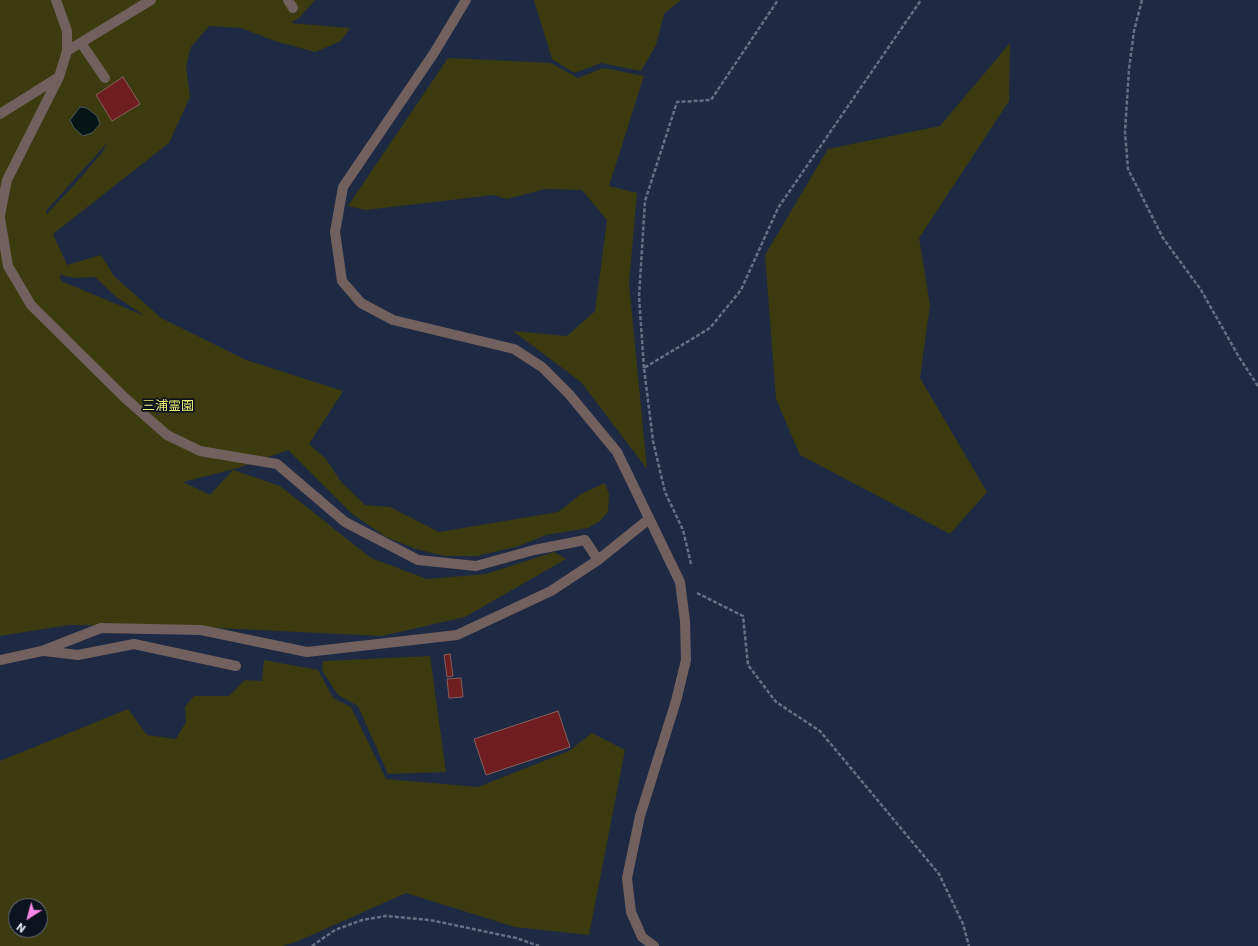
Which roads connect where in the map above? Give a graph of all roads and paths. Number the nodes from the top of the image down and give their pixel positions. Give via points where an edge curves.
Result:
1 (56, 0) edge
2 (151, 0) edge
3 (466, 0) edge
4 (778, 0) edge
5 (921, 0) edge
6 (1142, 0) edge
7 (81, 43) junction
8 (67, 51) junction
9 (59, 77) junction
10 (105, 78) dead end
11 (0, 114) edge
12 (0, 215) edge
13 (0, 218) edge
14 (644, 368) junction
15 (1258, 386) edge
16 (649, 519) junction
17 (598, 560) junction
18 (691, 565) dead end
19 (680, 582) junction
20 (696, 586) dead end
21 (698, 593) junction
22 (42, 651) junction
23 (0, 660) edge
24 (236, 666) dead end
25 (312, 946) edge
26 (539, 946) edge
27 (654, 946) edge
28 (969, 946) edge

1 - 8 street via 67,31
2 - 7 street
3 - 16 street via 434,53 342,187 335,232 342,281 361,303 393,320 514,349 542,367 569,394 617,452
4 - 14 path via 711,100 677,102 645,201 639,296
5 - 14 path via 778,208 741,290 710,328
6 - 15 path via 1134,31 1129,68 1125,132 1128,170 1163,238 1201,290 1238,357
7 - 8 street
7 - 10 street
8 - 9 street
9 - 11 street
9 - 12 street via 7,180
13 - 17 street via 8,266 31,305 125,398 167,435 200,451 277,464 345,522 418,560 476,566 534,550 585,540
14 - 18 path via 653,441 663,485 683,530
16 - 17 street
16 - 19 street
17 - 22 street via 551,591 457,636 307,652 201,630 101,628
19 - 21 path
19 - 27 street via 686,621 686,660 676,701 640,816 627,878 631,912 642,937
20 - 21 path
21 - 28 path via 742,616 748,666 776,702 820,731 939,874 963,924
22 - 23 street
22 - 24 street via 78,655 134,644
25 - 26 path via 334,930 362,920 386,916 430,920 516,938

